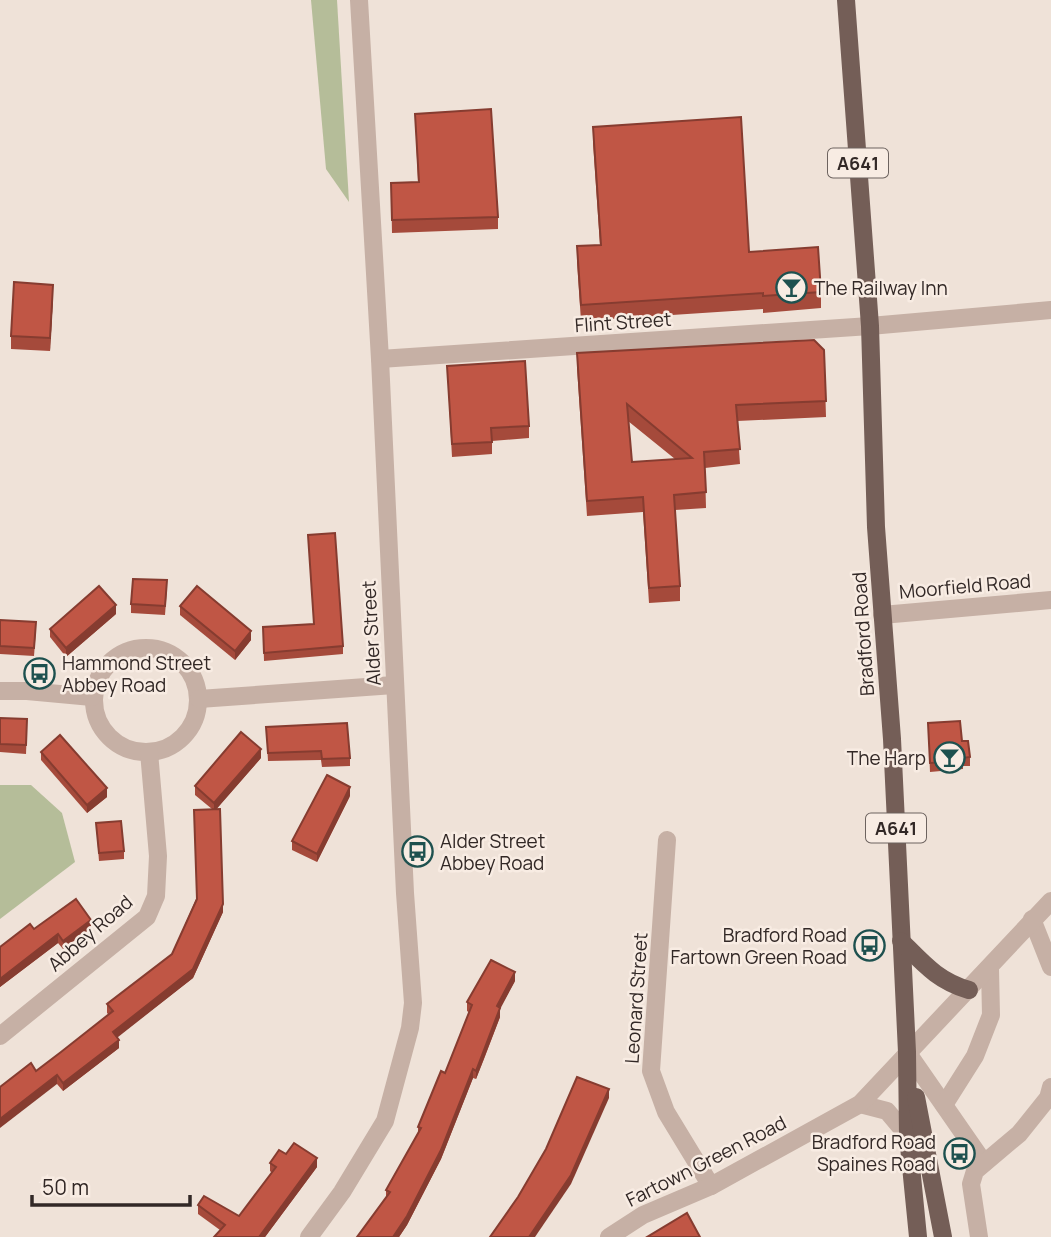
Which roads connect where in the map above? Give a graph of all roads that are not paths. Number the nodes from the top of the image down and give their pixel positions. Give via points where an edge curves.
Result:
1 (359, 0) edge
2 (846, 0) edge
3 (1051, 310) edge
4 (870, 326) junction
5 (380, 359) junction
6 (1051, 600) edge
7 (882, 609) junction
8 (394, 685) junction
9 (0, 691) edge
10 (92, 697) junction
11 (199, 698) junction
12 (149, 752) junction
13 (667, 840) dead end
14 (1051, 901) edge
15 (1032, 919) junction
16 (901, 941) junction
17 (1051, 967) edge
18 (990, 969) junction
19 (969, 990) junction
20 (0, 1036) edge
21 (907, 1052) junction
22 (1050, 1095) edge
23 (860, 1104) junction
24 (944, 1105) junction
25 (908, 1136) junction
26 (984, 1163) junction
27 (711, 1186) junction
28 (309, 1237) edge
29 (609, 1237) edge
30 (918, 1237) edge
31 (943, 1237) edge
32 (979, 1237) edge

1 - 5 street, Alder Street
2 - 4 main road, Bradford Road / A641
3 - 4 street, Flint Street
4 - 5 street, Flint Street
4 - 7 main road, Bradford Road / A641
5 - 8 street, Alder Street
6 - 7 street, Moorfield Road
7 - 16 main road, Bradford Road / A641
8 - 11 street
8 - 28 street, Alder Street via 413,1003 410,1028 385,1121
9 - 10 street
10 - 11 street via 108,664 125,652 143,648 170,653 185,664
10 - 12 street via 96,717 117,744
11 - 12 street via 189,731 176,743
12 - 20 street, Abbey Road via 158,856 156,896 147,917
13 - 27 street, Leonard Street via 651,1071 666,1112
14 - 15 street, Fartown Green Road
15 - 17 street
15 - 18 street, Fartown Green Road
16 - 19 main road via 936,976
16 - 21 main road, Bradford Road / A641
18 - 19 street, Fartown Green Road
18 - 24 street via 991,1015 975,1056
19 - 21 street, Fartown Green Road
21 - 23 street, Fartown Green Road
21 - 24 street
21 - 25 main road, A641
21 - 31 main road, A641
22 - 26 street via 1019,1134
23 - 25 street via 887,1111
23 - 27 street, Fartown Green Road
24 - 26 street
25 - 30 main road, A641
26 - 32 street via 971,1184
27 - 29 street, Fartown Green Road via 643,1215

